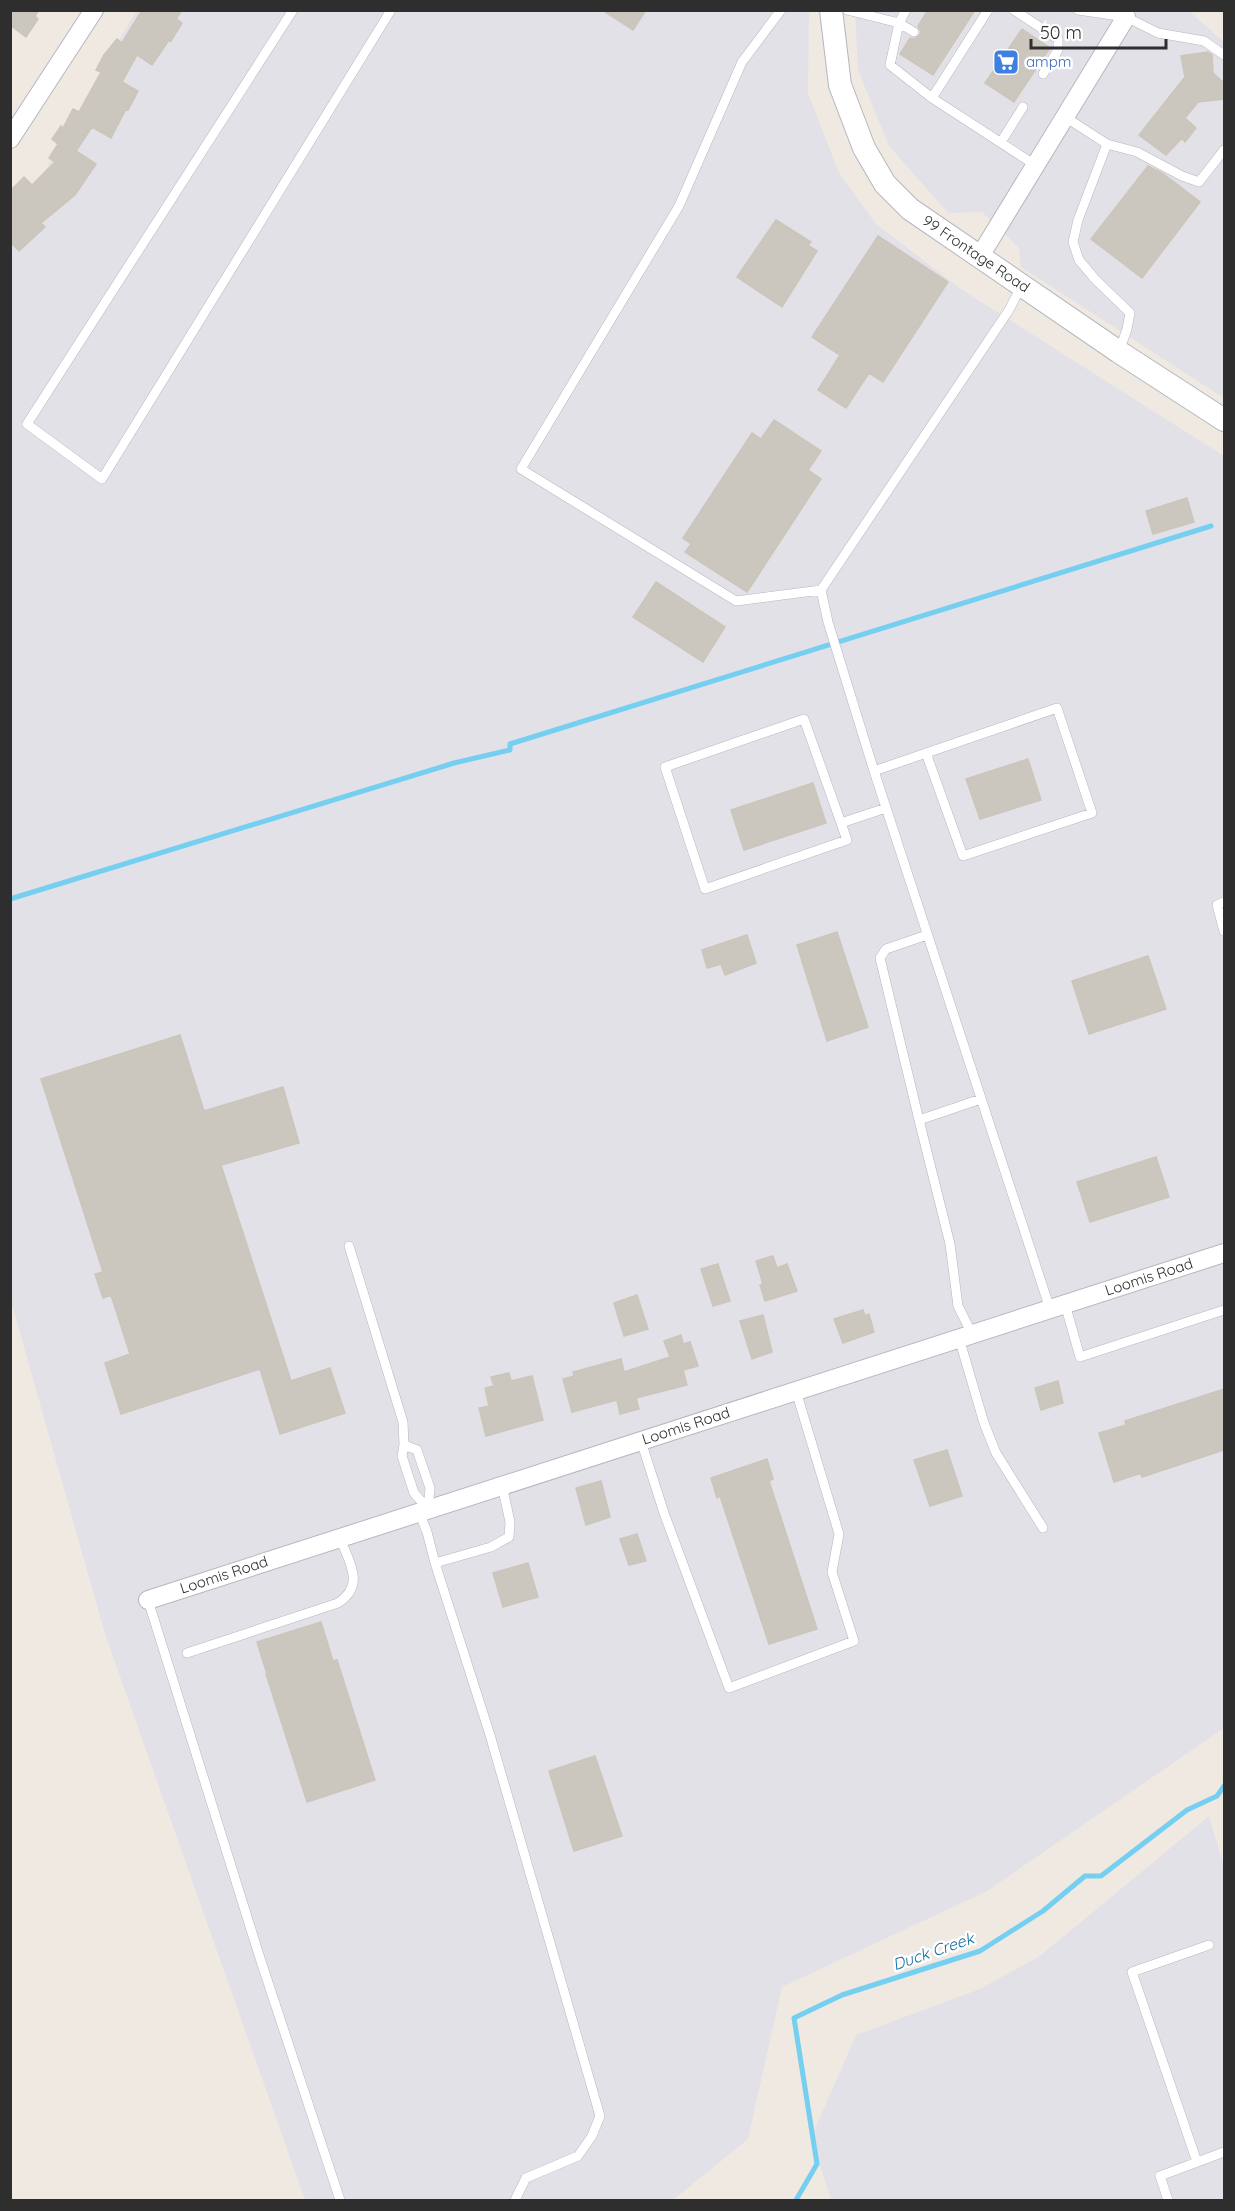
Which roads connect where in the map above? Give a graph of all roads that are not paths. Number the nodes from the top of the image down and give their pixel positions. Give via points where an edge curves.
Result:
1 (94, 10) edge
2 (293, 10) edge
3 (392, 10) edge
4 (781, 10) edge
5 (831, 10) edge
6 (847, 10) edge
7 (906, 10) edge
8 (1014, 10) edge
9 (1078, 10) edge
10 (987, 11) edge
11 (1126, 17) junction
12 (899, 22) junction
13 (962, 31) dead end
14 (914, 32) dead end
15 (971, 37) junction
16 (946, 54) dead end
17 (1224, 55) edge
18 (956, 61) junction
19 (1043, 74) dead end
20 (932, 98) junction
21 (1023, 106) dead end
22 (1065, 117) junction
23 (10, 139) edge
24 (1001, 142) junction
25 (1107, 144) junction
26 (1224, 150) edge
27 (1035, 165) junction
28 (980, 256) junction
29 (1023, 285) junction
30 (1119, 352) junction
31 (1224, 420) edge
32 (821, 590) junction
33 (926, 753) junction
34 (874, 771) junction
35 (886, 808) junction
36 (841, 822) junction
37 (1224, 903) edge
38 (1224, 931) edge
39 (927, 934) junction
40 (981, 1099) junction
41 (919, 1120) junction
42 (349, 1246) dead end
43 (1224, 1253) edge
44 (1057, 1306) junction
45 (1224, 1310) edge
46 (965, 1336) junction
47 (796, 1390) junction
48 (641, 1441) junction
49 (404, 1445) junction
50 (502, 1485) junction
51 (424, 1511) junction
52 (1043, 1528) dead end
53 (340, 1538) junction
54 (435, 1563) junction
55 (148, 1600) joint
56 (187, 1653) dead end
57 (1209, 1945) dead end
58 (1224, 2152) edge
59 (1197, 2162) junction
60 (340, 2200) edge
61 (515, 2200) edge
62 (1168, 2200) edge

1 - 23 street
2 - 3 lane via 27,424 102,478
4 - 32 lane via 742,62 679,206 521,469 736,601
5 - 28 street, 99 Frontage Road via 840,85 864,148 885,184 910,209
6 - 12 lane
7 - 12 lane
8 - 19 lane via 1058,39 1058,50
9 - 11 lane
10 - 15 lane
11 - 17 lane via 1158,33 1204,41
11 - 22 street
12 - 14 lane
12 - 20 lane via 890,65
13 - 15 lane
15 - 18 lane
16 - 18 lane
18 - 20 lane
20 - 24 lane
21 - 24 lane
22 - 25 lane
22 - 27 street
24 - 27 lane
25 - 26 lane via 1137,152 1199,182
25 - 30 lane via 1073,242 1079,260 1130,313
27 - 28 street
28 - 29 street, 99 Frontage Road
29 - 30 street, 99 Frontage Road
29 - 32 lane
30 - 31 street, 99 Frontage Road
32 - 34 lane
33 - 33 lane via 1057,708 1092,813 963,856
33 - 34 lane
34 - 35 lane
35 - 36 lane
35 - 39 lane
36 - 36 lane via 804,719 665,767 705,889 847,840
37 - 38 lane via 1217,905
39 - 40 lane
39 - 41 lane via 886,949 880,958
40 - 41 lane
40 - 44 lane
41 - 46 lane via 950,1244
42 - 49 lane via 403,1422
43 - 44 street, Loomis Road
44 - 45 lane via 1080,1358
44 - 46 street, Loomis Road
46 - 47 street, Loomis Road
46 - 52 lane via 992,1443
47 - 48 street, Loomis Road
47 - 48 lane via 839,1534 832,1572 854,1641 729,1688
48 - 50 street, Loomis Road
49 - 51 lane via 402,1456
49 - 51 lane via 417,1450 430,1488
50 - 51 street, Loomis Road
50 - 54 lane via 509,1537 491,1547
51 - 53 street, Loomis Road
51 - 54 lane
53 - 55 street, Loomis Road
53 - 56 lane via 354,1578 348,1596 338,1603
54 - 61 lane via 600,2116 578,2156 526,2178
55 - 60 lane
57 - 59 lane via 1132,1972
58 - 59 lane
59 - 62 lane via 1160,2176

